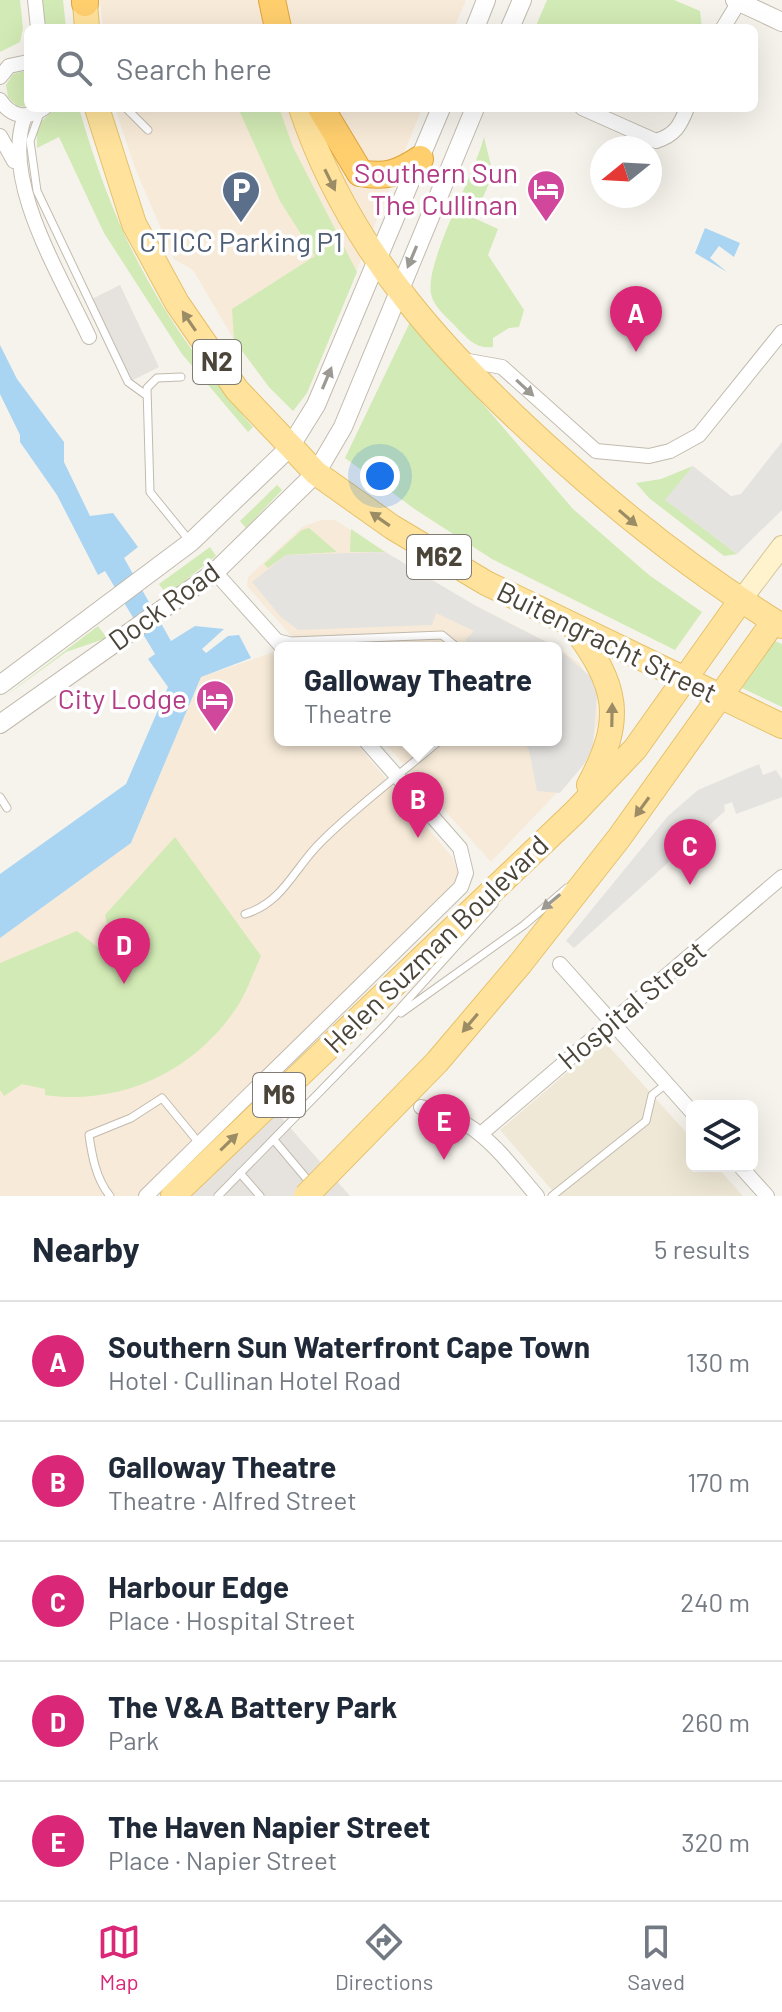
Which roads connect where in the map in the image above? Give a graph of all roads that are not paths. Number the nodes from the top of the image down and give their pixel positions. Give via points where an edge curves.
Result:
1 (272, 0) edge
2 (486, 0) edge
3 (522, 0) edge
4 (738, 1) edge
5 (782, 22) edge
6 (277, 24) edge
7 (477, 24) edge
8 (512, 24) edge
9 (725, 24) edge
10 (22, 62) edge
11 (0, 77) edge
12 (1, 102) edge
13 (34, 112) edge
14 (42, 112) edge
15 (98, 112) edge
16 (130, 112) edge
17 (303, 112) edge
18 (323, 112) edge
19 (439, 112) edge
20 (473, 112) edge
21 (591, 112) edge
22 (685, 112) edge
23 (23, 116) junction
24 (0, 120) edge
25 (0, 129) edge
26 (148, 130) dead end
27 (0, 136) edge
28 (420, 159) junction
29 (19, 172) junction
30 (375, 261) junction
31 (398, 292) junction
32 (782, 332) edge
33 (89, 337) dead end
34 (456, 359) junction
35 (181, 377) dead end
36 (146, 395) junction
37 (290, 447) junction
38 (316, 473) junction
39 (191, 542) junction
40 (782, 546) edge
41 (215, 572) junction
42 (741, 600) junction
43 (779, 619) edge
44 (571, 624) junction
45 (278, 642) edge
46 (451, 642) edge
47 (684, 679) junction
48 (0, 685) edge
49 (719, 697) junction
50 (0, 724) edge
51 (782, 726) edge
52 (370, 746) edge
53 (433, 746) edge
54 (398, 777) junction
55 (0, 797) edge
56 (7, 808) dead end
57 (575, 812) junction
58 (536, 848) junction
59 (610, 851) junction
60 (782, 877) edge
61 (245, 914) dead end
62 (560, 964) dead end
63 (612, 1023) junction
64 (386, 1024) junction
65 (666, 1084) junction
66 (686, 1106) edge
67 (421, 1107) dead end
68 (482, 1133) junction
69 (274, 1140) junction
70 (199, 1143) junction
71 (745, 1172) edge
72 (240, 1173) junction
73 (110, 1196) edge
74 (146, 1196) edge
75 (173, 1196) edge
76 (218, 1196) edge
77 (260, 1196) edge
78 (306, 1196) edge
79 (321, 1196) edge
80 (537, 1196) edge
81 (552, 1196) edge
82 (767, 1196) edge

1 - 6 highway
2 - 7 street
3 - 8 street
4 - 5 street
4 - 9 street
10 - 11 street
12 - 23 street
12 - 24 street
13 - 23 street
14 - 36 lane via 30,141 37,191 128,382
37 -> 15 main road, N2 via 230,379 156,267 119,184
16 - 26 lane
17 -> 30 main road via 332,185
18 - 28 highway via 360,173 397,174
19 - 28 street, Dock Road
20 -> 31 street, Dock Road
21 - 22 street via 656,141 679,127
23 - 25 street
23 - 29 street via 16,141
27 - 29 street
28 - 30 street, Dock Road
29 - 33 street via 25,201
30 - 31 main road
37 -> 30 street, Dock Road via 316,405
31 - 34 main road
31 - 38 street, Dock Road via 343,427
34 -> 32 street via 502,367 596,451 649,456 699,435
34 -> 42 main road via 489,395 648,535
35 - 36 lane via 152,380
36 - 39 lane via 150,492
37 - 38 main road, N2
37 - 39 street, Dock Road
38 - 41 street, Dock Road
44 -> 38 main road, Buitengracht Street / M62 via 438,556
39 - 48 street, Dock Road
40 - 42 main road
41 - 45 street
41 - 50 street, Dock Road
42 - 43 main road
42 - 47 main road, M6
43 - 49 main road, Helen Suzman Boulevard
44 - 47 main road, Buitengracht Street / M62
57 -> 44 main road via 605,753 614,709 599,662
45 - 46 lane via 442,635
47 - 49 main road, Buitengracht Street / M62
47 - 57 main road, Helen Suzman Boulevard / M6 via 635,749
49 - 51 main road, Buitengracht Street / M62
49 -> 59 main road, Helen Suzman Boulevard
52 - 54 street
53 - 54 lane
54 - 61 lane via 319,844 285,888
54 - 70 street via 460,848 466,873 453,897
55 - 56 lane
57 - 58 main road, Helen Suzman Boulevard / M6
58 - 64 lane via 479,923
75 -> 58 main road, Helen Suzman Boulevard / M6
59 -> 64 lane via 524,925
59 -> 78 main road, Helen Suzman Boulevard, bridge via 437,1062
60 - 63 street, Hospital Street
62 - 63 street
63 - 65 street
63 - 68 street, Hospital Street
64 - 69 lane
65 - 66 street
65 - 81 lane via 652,1095 646,1121
67 - 68 street via 459,1117
68 - 80 street
69 - 72 lane
69 - 79 lane
70 - 73 lane via 162,1098 89,1135 93,1160
70 - 74 street
71 - 82 street
72 - 76 lane
72 - 77 lane

